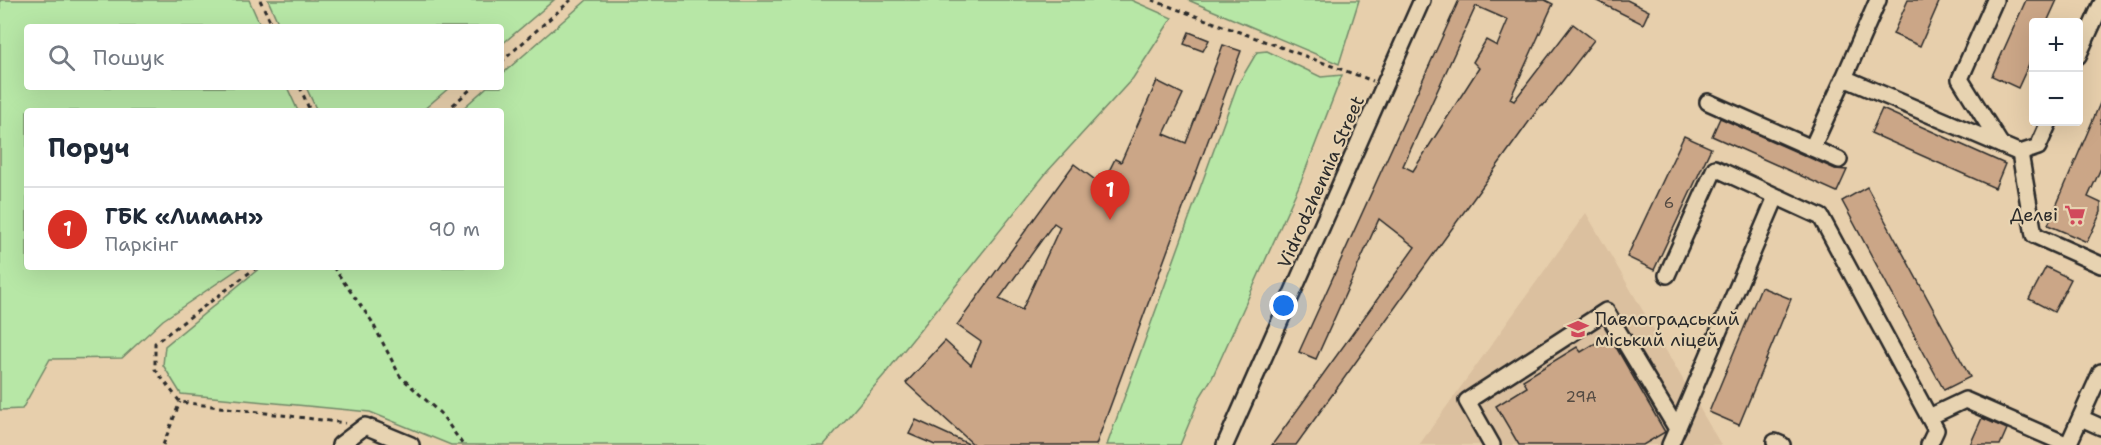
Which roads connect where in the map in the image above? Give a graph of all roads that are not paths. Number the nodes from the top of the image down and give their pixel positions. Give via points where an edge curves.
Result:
1 (1422, 0) edge
2 (1878, 0) edge
3 (1995, 0) edge
4 (2101, 5) edge
5 (2083, 47) edge
6 (1844, 78) junction
7 (1708, 102) dead end
8 (2047, 126) edge
9 (2001, 145) junction
10 (1812, 148) junction
11 (2020, 153) junction
12 (1839, 160) dead end
13 (1776, 197) junction
14 (2101, 265) edge
15 (1666, 275) dead end
16 (2101, 372) edge
17 (1929, 417) junction
18 (2081, 418) junction
19 (2101, 427) edge
20 (1677, 429) junction
21 (340, 445) edge
22 (411, 445) edge
23 (1224, 445) edge
24 (1492, 445) edge
25 (1671, 445) edge
26 (1929, 445) edge
27 (2068, 445) edge

1 - 23 street, Vidrodzhennia Street
2 - 6 street
3 - 9 street via 1960,80
4 - 5 street
6 - 9 street
6 - 10 street
7 - 10 street
8 - 11 street via 2038,147
9 - 11 street
10 - 12 street
11 - 14 street via 2034,235
13 - 15 street via 1715,168
13 - 17 street via 1821,217
13 - 20 street
16 - 18 street
17 - 26 street via 1936,430
17 - 27 street via 1965,400
18 - 19 street
18 - 27 street
20 - 24 street via 1606,311 1467,401
20 - 25 street
21 - 22 street via 365,426

